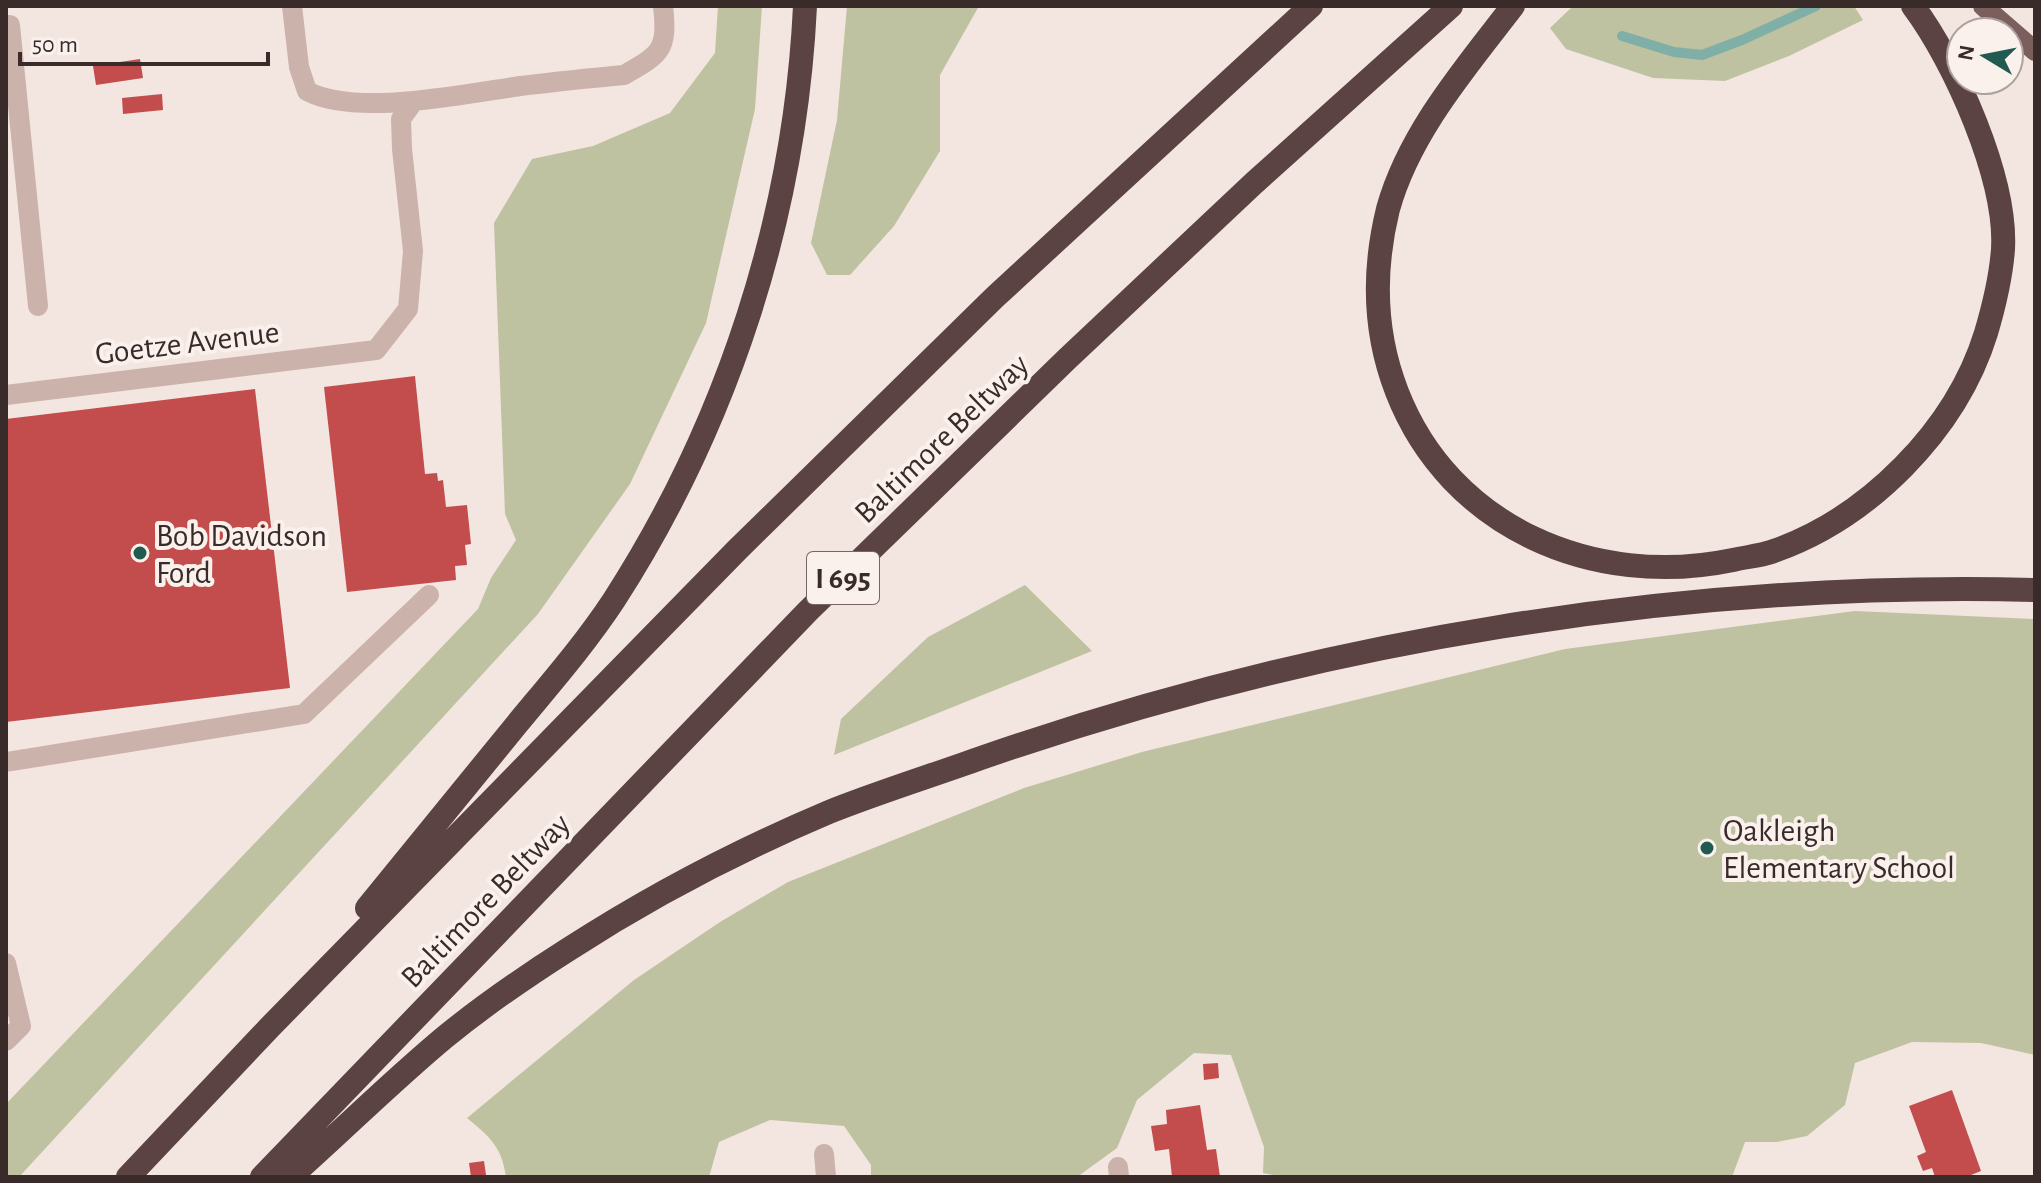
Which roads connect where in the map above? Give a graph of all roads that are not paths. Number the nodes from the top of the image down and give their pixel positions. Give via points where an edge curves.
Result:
1 (292, 6) edge
2 (663, 6) edge
3 (805, 6) edge
4 (1311, 6) edge
5 (1451, 6) edge
6 (1513, 6) edge
7 (1913, 6) edge
8 (1983, 6) edge
9 (6, 25) edge
10 (2035, 51) edge
11 (414, 101) junction
12 (38, 306) dead end
13 (6, 395) edge
14 (2035, 590) edge
15 (429, 595) dead end
16 (6, 762) edge
17 (6, 963) edge
18 (269, 1028) junction
19 (6, 1041) edge
20 (824, 1154) dead end
21 (128, 1177) edge
22 (262, 1177) edge
23 (290, 1177) edge
24 (826, 1177) edge

1 - 11 lane via 307,91 335,101
2 - 11 lane via 664,41 654,58 624,75
3 - 18 highway via 794,126 757,288 732,367 656,529 569,661
4 - 18 highway, Baltimore Beltway via 1006,286 860,429
5 - 22 highway, Baltimore Beltway / I 695 via 1221,214 808,611
6 - 7 highway via 1450,87 1412,151 1389,206 1378,258 1378,312 1389,371 1410,423 1469,497 1506,524 1557,549 1658,569 1771,552 1825,527 1879,490 1918,453 1978,359 1994,308 2003,248 1999,199 1960,81
8 - 10 main road
9 - 12 lane
11 - 13 lane, Goetze Avenue via 401,119 413,251 408,309 376,350
14 - 23 highway via 1759,597 1501,626 1273,672 1053,733 832,811 668,890 568,950 447,1036
15 - 16 lane via 304,714
17 - 19 lane via 21,1026
18 - 21 highway, Baltimore Beltway
20 - 24 lane

